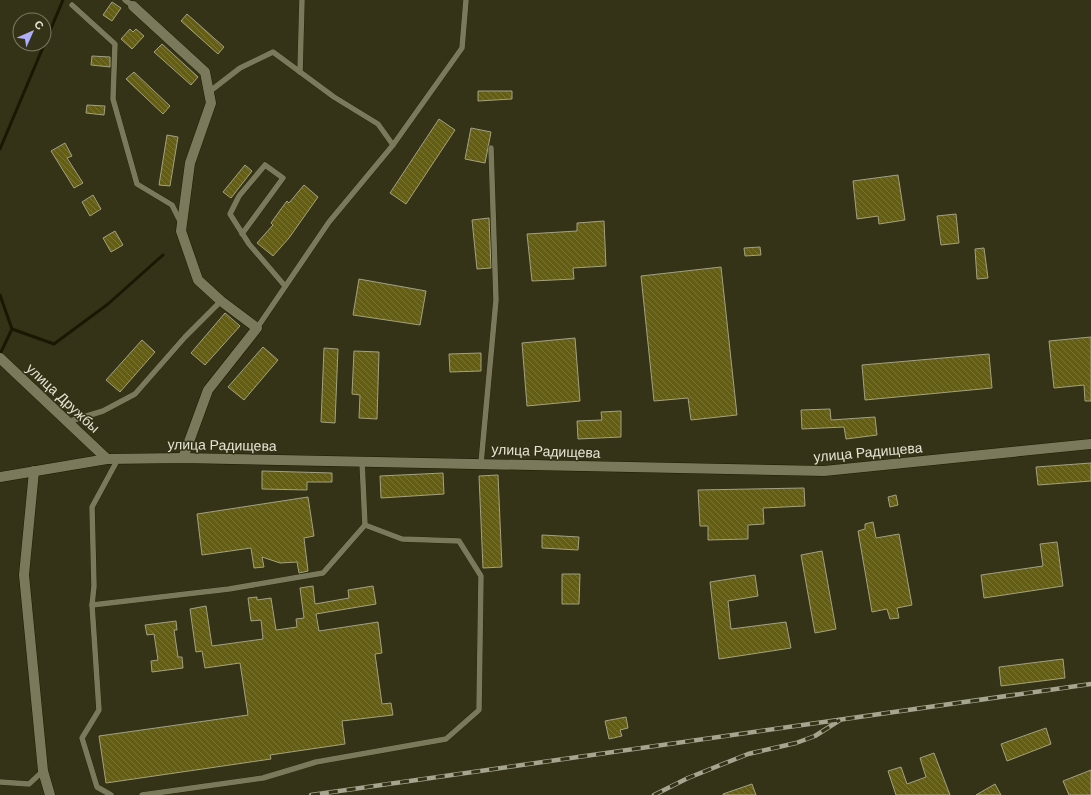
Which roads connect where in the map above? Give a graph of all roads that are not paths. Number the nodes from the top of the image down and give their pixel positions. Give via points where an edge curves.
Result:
1 (302, 0) edge
2 (466, 0) edge
3 (129, 3) edge
4 (72, 5) dead end
5 (300, 72) junction
6 (209, 92) junction
7 (393, 145) junction
8 (491, 148) dead end
9 (182, 225) junction
10 (242, 234) junction
11 (285, 286) junction
12 (221, 301) junction
13 (257, 328) junction
14 (0, 358) edge
15 (68, 422) junction
16 (1091, 444) edge
17 (183, 458) junction
18 (107, 459) junction
19 (118, 459) junction
20 (362, 461) junction
21 (481, 463) junction
22 (34, 471) junction
23 (0, 477) edge
24 (365, 525) junction
25 (92, 605) junction
26 (43, 771) junction
27 (0, 782) edge
28 (50, 795) edge
29 (110, 795) edge
30 (142, 795) edge

1 - 5 lane
2 - 7 lane via 462,48
3 - 6 street via 205,72
4 - 9 lane via 115,44 113,99 137,184 172,205
5 - 6 lane via 273,52 240,68
5 - 7 lane via 334,98 378,124
6 - 9 street via 211,103 190,163
7 - 11 lane via 329,222
8 - 21 lane via 496,300
9 - 12 street via 181,231 198,280
10 - 10 lane via 230,214 239,196 265,165 283,178
10 - 11 lane
11 - 13 lane
12 - 13 street
12 - 15 lane via 135,394 103,411
13 - 17 street via 208,390
14 - 15 street, улица Дружбы
15 - 18 street, улица Дружбы
16 - 21 street, улица Радищева via 824,471 651,469
17 - 19 street, улица Радищева
17 - 20 street, улица Радищева
18 - 19 street, улица Радищева
18 - 22 street, улица Радищева
19 - 25 lane via 92,507
20 - 21 street, улица Радищева
20 - 24 lane
22 - 23 street, улица Радищева
22 - 26 street via 24,575
24 - 25 lane via 323,573
24 - 30 lane via 402,539 459,541 481,576 479,710 446,739 316,762 263,778
25 - 29 lane via 99,710 82,738 98,787
26 - 27 lane via 29,784
26 - 28 street

